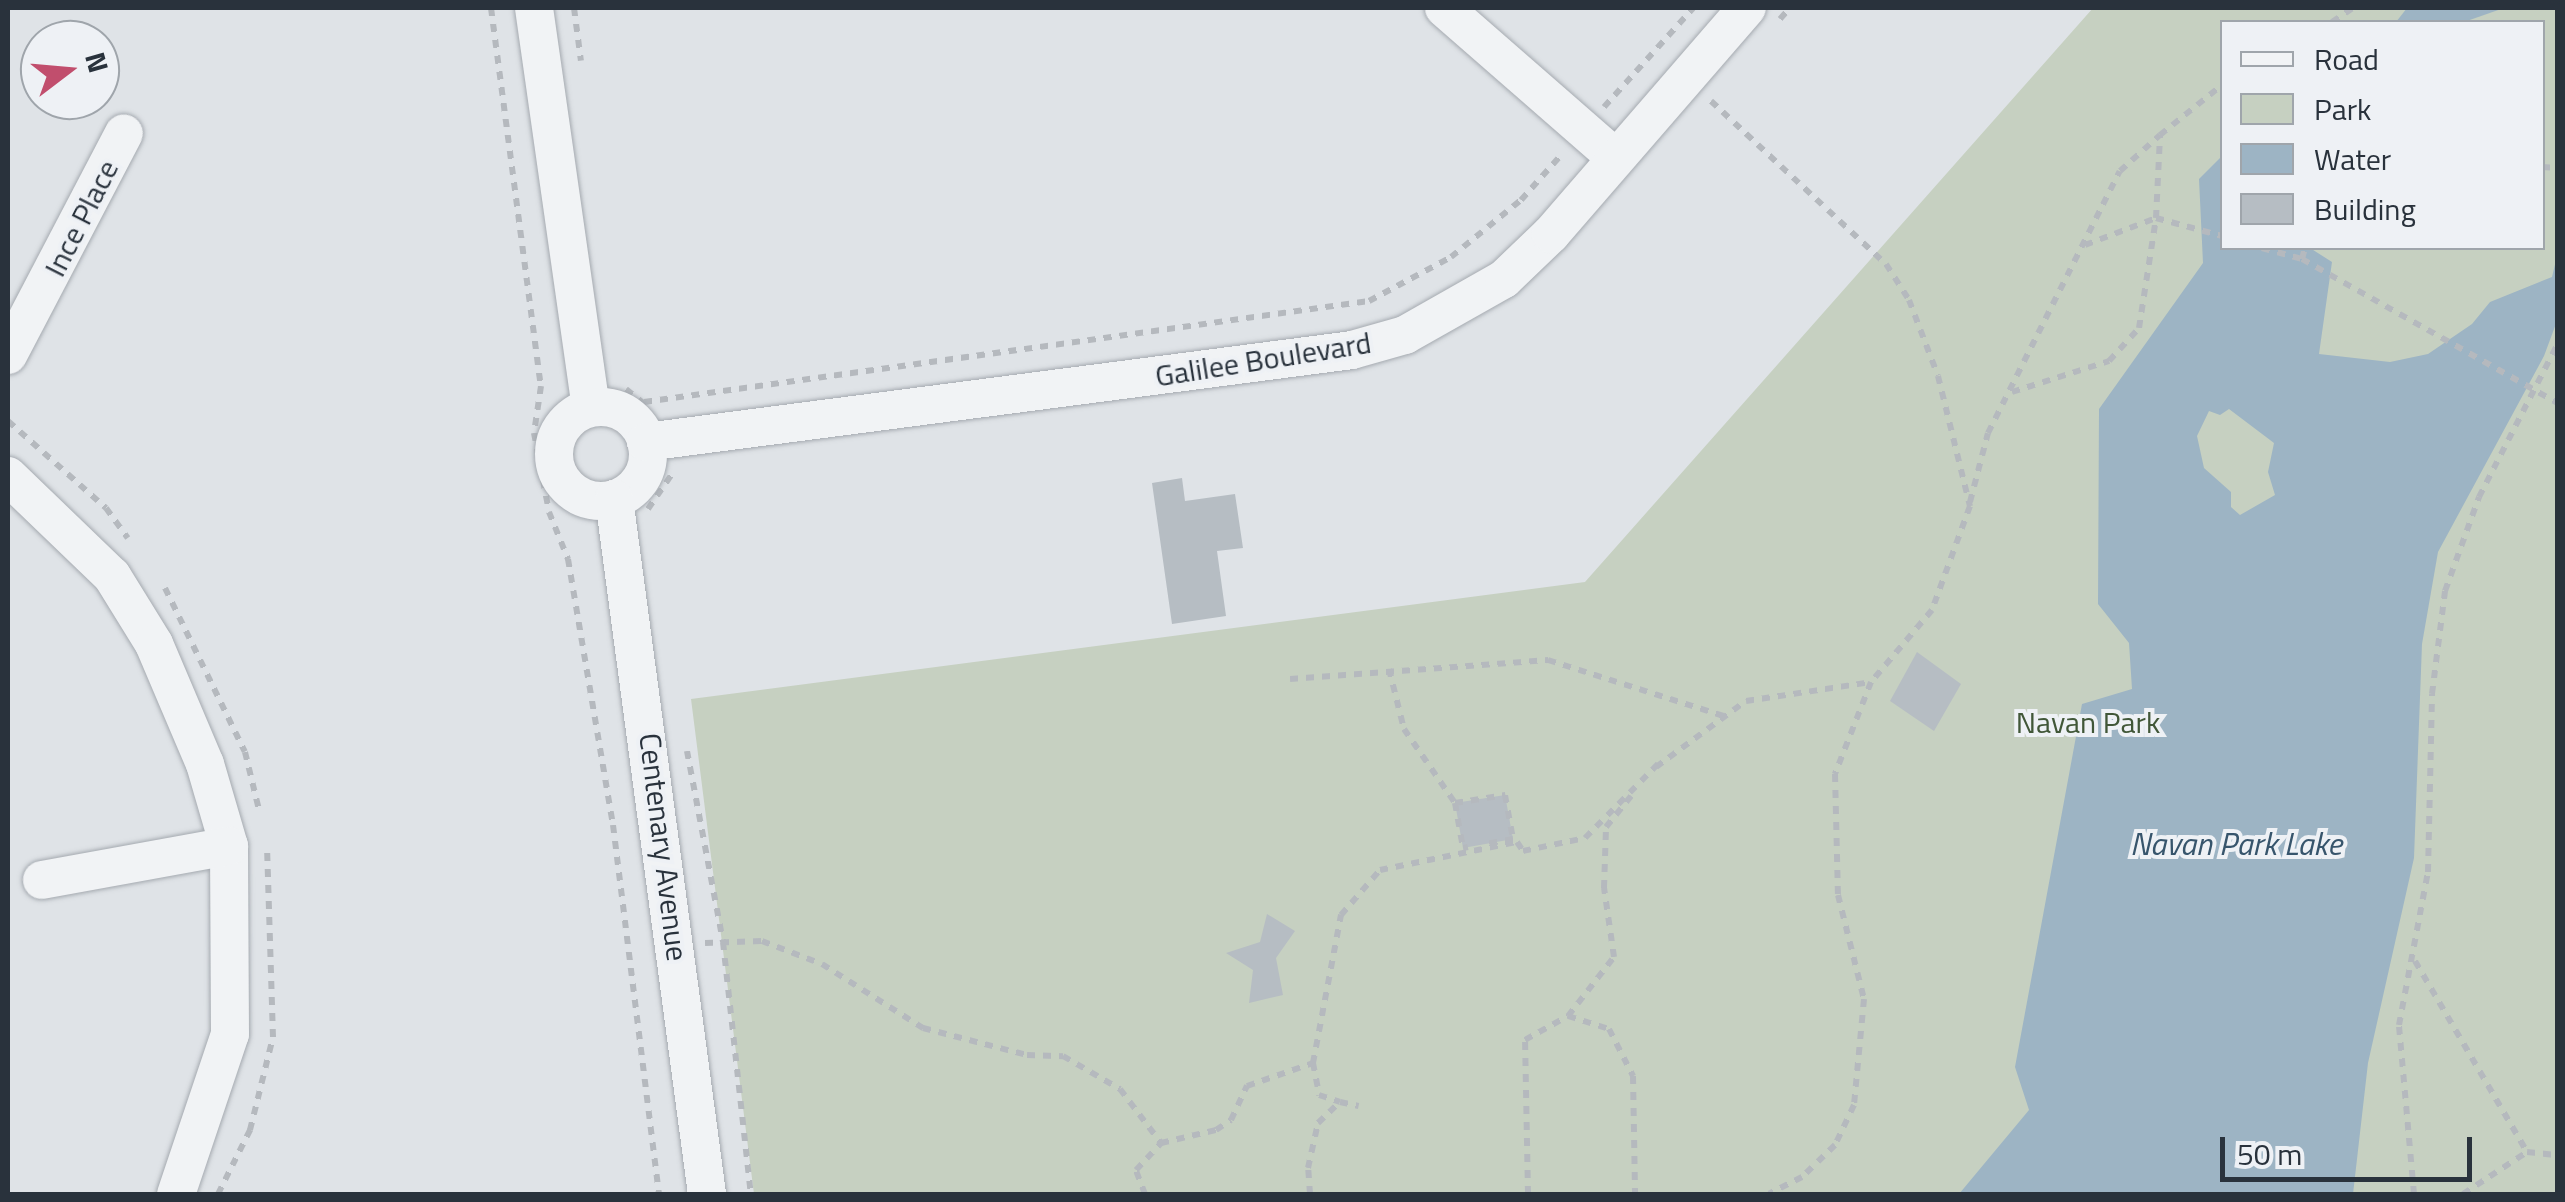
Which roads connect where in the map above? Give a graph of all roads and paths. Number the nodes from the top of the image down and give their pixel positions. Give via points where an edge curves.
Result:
1 (491, 8) edge
2 (534, 8) edge
3 (1444, 8) edge
4 (1693, 8) edge
5 (1746, 8) edge
6 (1686, 78) junction
7 (2220, 87) edge
8 (1584, 130) junction
9 (124, 133) dead end
10 (2160, 135) junction
11 (1615, 157) junction
12 (2156, 218) junction
13 (2220, 235) edge
14 (2084, 245) junction
15 (2269, 250) edge
16 (2304, 250) edge
17 (2302, 259) junction
18 (2558, 344) edge
19 (8, 355) edge
20 (2012, 392) junction
21 (2535, 395) junction
22 (644, 402) dead end
23 (2558, 403) edge
24 (591, 407) junction
25 (646, 442) junction
26 (8, 476) edge
27 (614, 500) junction
28 (1970, 506) junction
29 (1389, 669) junction
30 (1290, 679) dead end
31 (1871, 682) junction
32 (1724, 717) junction
33 (1658, 764) junction
34 (1455, 803) junction
35 (1500, 843) junction
36 (228, 846) junction
37 (1477, 848) junction
38 (42, 880) dead end
39 (2414, 960) junction
40 (1568, 1016) junction
41 (1313, 1063) junction
42 (1340, 1102) junction
43 (1359, 1106) dead end
44 (1161, 1143) junction
45 (2527, 1152) junction
46 (2558, 1155) edge
47 (176, 1194) edge
48 (659, 1194) edge
49 (707, 1194) edge
50 (751, 1194) edge
51 (1145, 1194) edge
52 (1310, 1194) edge
53 (1528, 1194) edge
54 (1635, 1194) edge
55 (1769, 1194) edge
56 (2414, 1194) edge
57 (2463, 1194) edge

1 - 48 path via 541,386 534,433 550,512 568,559 613,826
2 - 24 street
3 - 8 street
4 - 8 path
5 - 6 street, Galilee Boulevard
6 - 11 street, Galilee Boulevard
6 - 28 path via 1886,264 1909,300 1938,376
7 - 10 path
8 - 11 street
8 - 22 path via 1521,200 1451,258 1369,301
9 - 19 street, Ince Place
10 - 12 path
10 - 14 path via 2120,171
11 - 25 street, Galilee Boulevard via 1504,278 1405,335 1352,350
12 - 13 path
12 - 14 path
12 - 20 path via 2151,285 2139,328 2110,362
14 - 20 path
15 - 17 path
16 - 17 path
17 - 21 path
18 - 21 path
20 - 28 path via 1988,433
21 - 23 path
21 - 39 path via 2478,497 2446,591 2432,694 2428,872
24 - 25 street via 632,418
24 - 27 street via 565,422 553,450 555,465 584,498
25 - 27 street via 638,483
26 - 36 street via 112,576 154,644 205,764
27 - 49 street, Centenary Avenue via 654,758
28 - 31 path via 1932,610
29 - 30 path
29 - 32 path via 1548,660
29 - 34 path via 1410,740
31 - 32 path via 1746,702
31 - 55 path via 1836,774 1833,813 1838,894 1864,999 1854,1105 1836,1145 1802,1177
32 - 33 path
33 - 35 path via 1585,838 1523,851 1517,842
33 - 40 path via 1606,826 1604,888 1614,958
34 - 35 path via 1505,794 1512,839
34 - 37 path via 1463,848
35 - 37 path
36 - 38 street
36 - 47 street via 230,1034
37 - 41 path via 1380,870 1342,915
39 - 45 path
39 - 56 path via 2398,1025
40 - 53 path via 1525,1040
40 - 54 path via 1609,1029 1632,1076
41 - 42 path via 1319,1095
41 - 44 path via 1247,1086 1231,1120 1216,1130
42 - 43 path
42 - 52 path via 1318,1124
44 - 50 path via 1120,1089 1063,1056 966,1042 923,1028 822,964 762,941 722,942
44 - 51 path via 1136,1170
45 - 46 path
45 - 57 path

